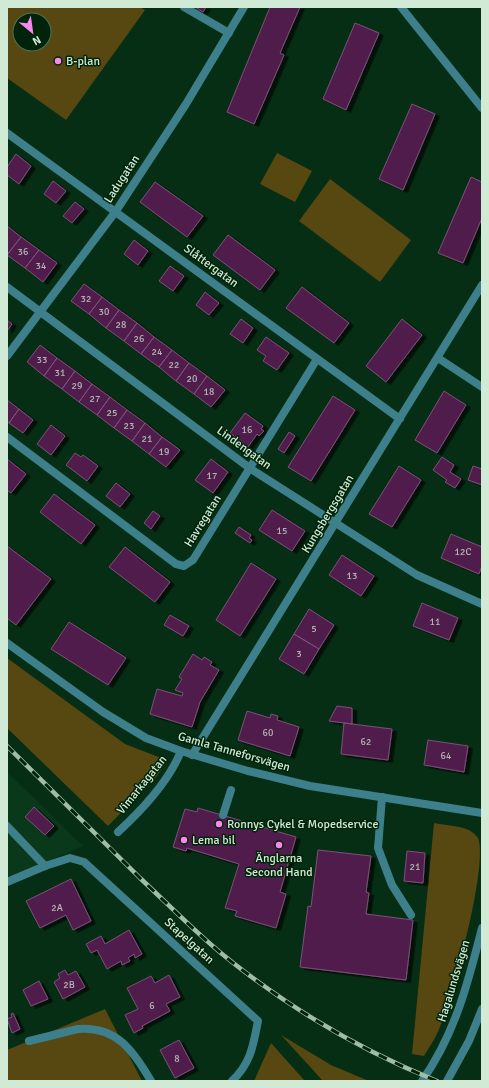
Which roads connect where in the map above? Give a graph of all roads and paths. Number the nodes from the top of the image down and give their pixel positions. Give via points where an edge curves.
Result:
1 (184, 7) edge
2 (244, 7) edge
3 (401, 7) edge
4 (229, 33) junction
5 (482, 108) edge
6 (7, 133) edge
7 (116, 210) junction
8 (482, 285) edge
9 (7, 288) edge
10 (39, 312) junction
11 (7, 356) edge
12 (438, 358) junction
13 (317, 359) junction
14 (482, 387) edge
15 (400, 419) junction
16 (7, 436) edge
17 (250, 469) junction
18 (336, 523) junction
19 (482, 604) edge
20 (7, 643) edge
21 (181, 751) junction
22 (192, 755) junction
23 (232, 790) dead end
24 (382, 797) junction
25 (482, 813) edge
26 (223, 816) dead end
27 (7, 826) edge
28 (118, 832) dead end
29 (45, 866) junction
30 (7, 882) edge
31 (411, 915) dead end
32 (482, 928) edge
33 (482, 1009) edge
34 (29, 1040) dead end
35 (150, 1081) edge
36 (232, 1081) edge
37 (422, 1081) edge
38 (447, 1081) edge

1 - 4 street
2 - 4 street, Ladugatan
3 - 5 street
4 - 7 street, Ladugatan
6 - 7 street, Slåttergatan
7 - 10 street, Ladugatan
7 - 13 street, Slåttergatan
8 - 12 street, Kungsbergsgatan
9 - 10 street, Lindengatan
10 - 11 street, Ladugatan
10 - 17 street, Lindengatan
12 - 14 street
12 - 15 street, Kungsbergsgatan
13 - 15 street, Slåttergatan
13 - 17 street, Havregatan
15 - 18 street, Kungsbergsgatan
16 - 17 street, Havregatan via 180,566 190,564 193,560
17 - 18 street, Lindengatan
18 - 19 street, Lindengatan via 417,576
18 - 22 street, Kungsbergsgatan
20 - 21 street, Gamla Tanneforsvägen via 103,712 146,738
21 - 22 street, Gamla Tanneforsvägen
21 - 28 street, Vimarkagatan via 173,768
22 - 24 street, Gamla Tanneforsvägen via 280,779
23 - 26 street
24 - 25 street, Gamla Tanneforsvägen
24 - 31 street via 378,848 392,885
27 - 29 street
29 - 30 street
29 - 36 street, Stapelgatan via 70,858 84,862 258,1022 247,1064
32 - 37 street, Hagalundsvägen via 461,1006 450,1034
33 - 38 street via 469,1041
34 - 35 street via 78,1029 92,1028 112,1034 126,1045

